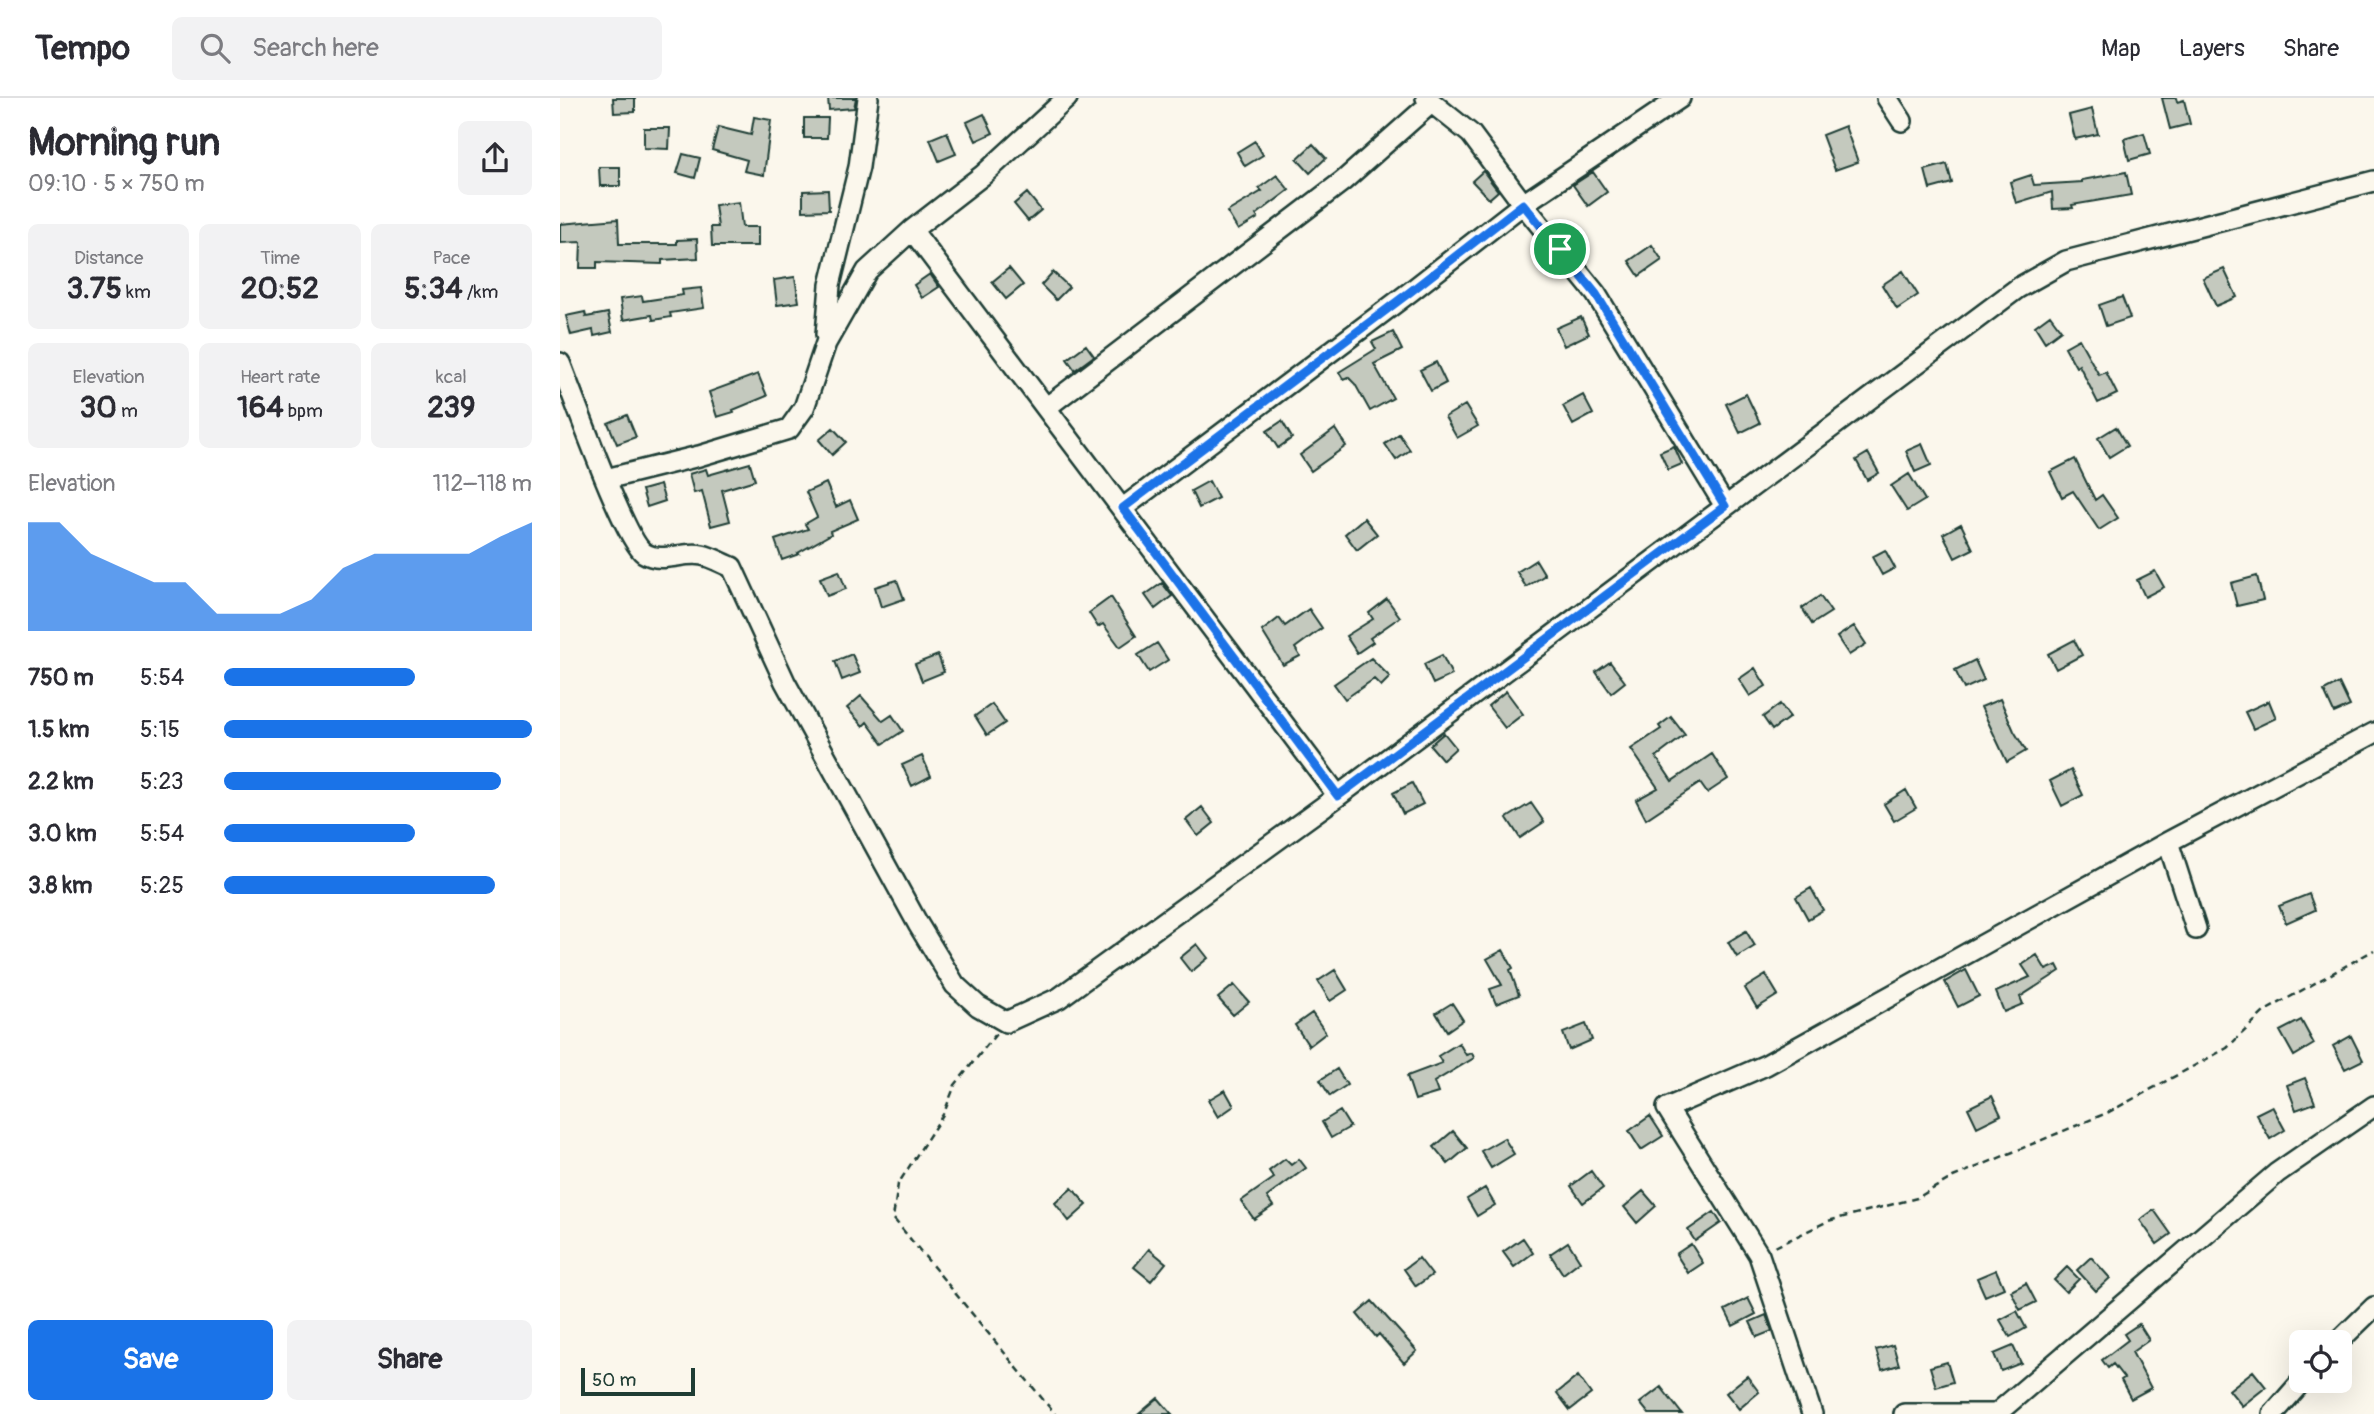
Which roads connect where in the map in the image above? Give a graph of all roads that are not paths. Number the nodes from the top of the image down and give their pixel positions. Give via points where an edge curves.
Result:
1 (868, 98) edge
2 (1067, 98) edge
3 (1680, 98) edge
4 (1887, 98) edge
5 (1428, 100) edge
6 (1902, 121) dead end
7 (2374, 181) edge
8 (1523, 204) junction
9 (912, 230) junction
10 (826, 343) junction
11 (560, 363) edge
12 (1047, 407) junction
13 (606, 480) junction
14 (1725, 506) junction
15 (1123, 508) junction
16 (2374, 733) edge
17 (1338, 796) junction
18 (2168, 842) junction
19 (2196, 929) dead end
20 (2374, 1106) edge
21 (2374, 1307) edge
22 (2350, 1330) edge
23 (2291, 1393) edge
24 (1812, 1414) edge
25 (1905, 1414) edge
26 (1996, 1414) edge
27 (2273, 1414) edge

1 - 10 street via 859,167 830,285
2 - 9 street via 983,175
3 - 8 street
4 - 6 street
5 - 8 street via 1471,134
5 - 12 street via 1343,181
7 - 14 street via 2066,261 2018,288
8 - 14 street via 1596,294
8 - 15 street
9 - 10 street via 867,271
9 - 12 street
10 - 13 street via 804,408 789,429
11 - 13 street
12 - 15 street
13 - 17 street via 635,545 646,554 662,558 700,555 732,567 785,682 918,924 955,985 1006,1022 1059,998
14 - 17 street
15 - 17 street
16 - 18 street
18 - 19 street
18 - 24 street via 1766,1065 1667,1108 1759,1255
20 - 26 street via 2277,1173
21 - 22 street
23 - 27 street
25 - 26 street

